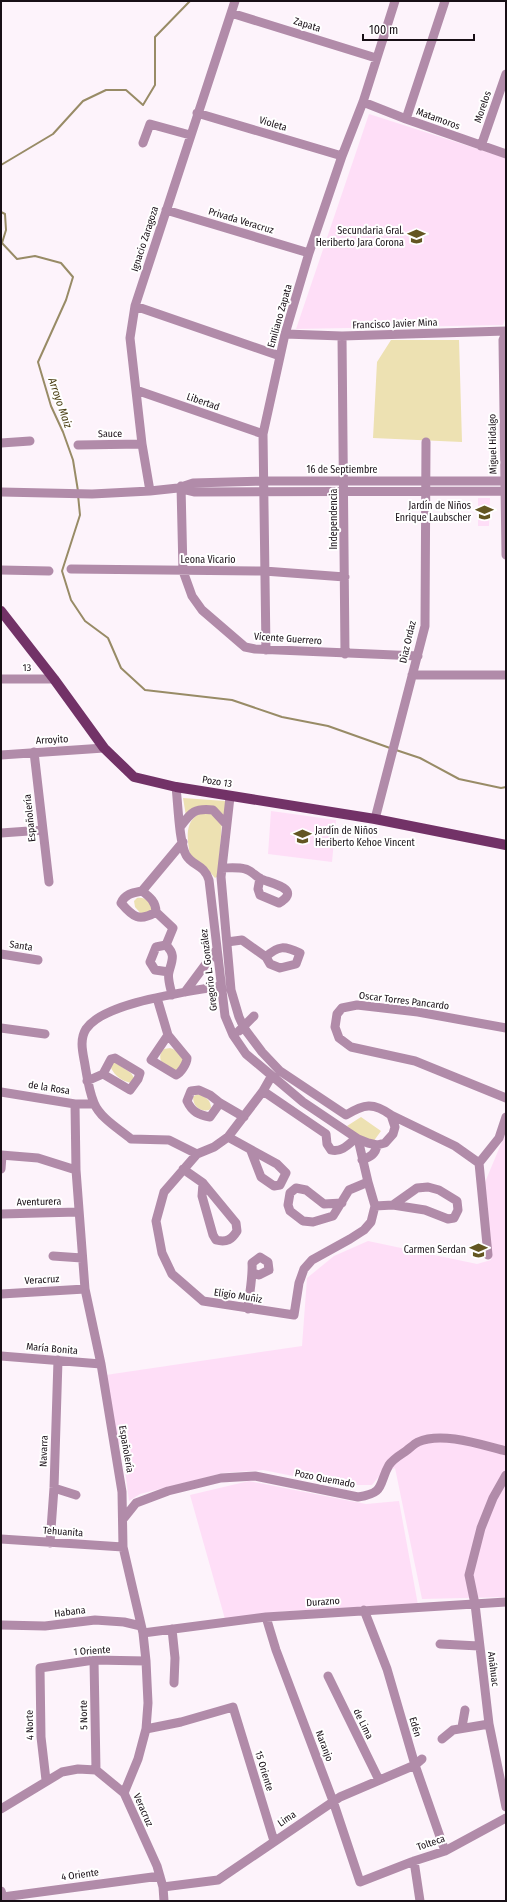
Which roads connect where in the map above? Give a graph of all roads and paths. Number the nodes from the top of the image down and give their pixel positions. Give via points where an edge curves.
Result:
1 (234, 1) edge
2 (395, 1) edge
3 (445, 1) edge
4 (231, 13) junction
5 (376, 58) junction
6 (506, 74) edge
7 (363, 102) junction
8 (197, 113) junction
9 (406, 119) junction
10 (190, 135) junction
11 (143, 143) dead end
12 (481, 146) junction
13 (506, 154) edge
14 (342, 156) junction
15 (166, 210) junction
16 (309, 253) junction
17 (135, 306) junction
18 (506, 332) edge
19 (285, 334) junction
20 (342, 336) junction
21 (280, 356) junction
22 (136, 390) junction
23 (262, 434) junction
24 (30, 441) dead end
25 (426, 442) dead end
26 (1, 443) edge
27 (142, 444) junction
28 (78, 445) dead end
29 (426, 480) junction
30 (263, 481) junction
31 (344, 481) junction
32 (505, 481) edge
33 (180, 488) junction
34 (426, 490) junction
35 (150, 491) junction
36 (263, 491) junction
37 (345, 491) junction
38 (505, 491) edge
39 (1, 492) edge
40 (506, 555) edge
41 (72, 569) dead end
42 (1, 570) edge
43 (183, 570) junction
44 (50, 571) dead end
45 (264, 571) junction
46 (345, 577) junction
47 (1, 611) edge
48 (266, 650) junction
49 (345, 654) junction
50 (418, 656) junction
51 (412, 675) junction
52 (506, 675) edge
53 (54, 678) junction
54 (1, 680) edge
55 (104, 748) junction
56 (34, 752) junction
57 (1, 755) edge
58 (176, 787) junction
59 (230, 797) junction
60 (375, 819) junction
61 (226, 824) junction
62 (181, 826) junction
63 (43, 830) junction
64 (1, 833) edge
65 (183, 842) junction
66 (506, 845) edge
67 (222, 872) junction
68 (260, 878) dead end
69 (209, 880) junction
70 (49, 882) dead end
71 (142, 892) junction
72 (156, 912) junction
73 (227, 942) junction
74 (166, 945) junction
75 (217, 949) junction
76 (1, 954) edge
77 (266, 957) dead end
78 (38, 960) dead end
79 (169, 972) junction
80 (220, 986) junction
81 (185, 992) junction
82 (172, 995) junction
83 (157, 998) junction
84 (254, 1016) dead end
85 (1, 1028) edge
86 (244, 1028) junction
87 (506, 1028) edge
88 (45, 1034) dead end
89 (168, 1035) dead end
90 (233, 1035) junction
91 (102, 1074) dead end
92 (272, 1077) junction
93 (87, 1081) junction
94 (263, 1091) junction
95 (1, 1092) edge
96 (506, 1098) edge
97 (220, 1103) dead end
98 (75, 1104) junction
99 (94, 1104) junction
100 (346, 1115) junction
101 (391, 1115) junction
102 (506, 1116) edge
103 (244, 1117) junction
104 (341, 1126) junction
105 (228, 1137) junction
106 (357, 1138) junction
107 (377, 1145) junction
108 (251, 1151) dead end
109 (197, 1154) junction
110 (2, 1155) edge
111 (362, 1160) junction
112 (479, 1163) junction
113 (1, 1169) edge
114 (183, 1169) junction
115 (76, 1170) junction
116 (368, 1182) junction
117 (203, 1184) junction
118 (342, 1203) junction
119 (393, 1205) junction
120 (375, 1206) junction
121 (78, 1212) junction
122 (1, 1214) edge
123 (488, 1255) dead end
124 (53, 1256) dead end
125 (82, 1258) junction
126 (253, 1273) dead end
127 (85, 1289) junction
128 (1, 1294) edge
129 (248, 1309) junction
130 (1, 1356) edge
131 (58, 1360) junction
132 (101, 1364) junction
133 (506, 1451) edge
134 (506, 1476) edge
135 (54, 1488) junction
136 (76, 1496) dead end
137 (124, 1518) junction
138 (1, 1539) edge
139 (50, 1543) junction
140 (123, 1548) junction
141 (506, 1602) edge
142 (475, 1604) junction
143 (364, 1610) junction
144 (266, 1617) junction
145 (1, 1624) edge
146 (172, 1629) junction
147 (142, 1630) junction
148 (440, 1644) dead end
149 (479, 1646) junction
150 (94, 1660) junction
151 (146, 1661) junction
152 (40, 1668) joint
153 (328, 1676) dead end
154 (174, 1683) dead end
155 (465, 1710) dead end
156 (489, 1724) junction
157 (462, 1727) junction
158 (146, 1729) junction
159 (442, 1739) dead end
160 (418, 1762) junction
161 (96, 1770) junction
162 (46, 1780) junction
163 (379, 1780) junction
164 (124, 1794) junction
165 (334, 1801) junction
166 (506, 1807) edge
167 (1, 1809) edge
168 (506, 1818) edge
169 (274, 1841) junction
170 (445, 1851) junction
171 (414, 1860) junction
172 (160, 1876) junction
173 (360, 1882) joint
174 (163, 1887) junction
175 (2, 1894) edge
176 (164, 1901) edge
177 (420, 1901) edge

1 - 4 street, Ignacio Zaragoza
2 - 5 street, Emiliano Zapata
3 - 9 street
4 - 5 street, Zapata
4 - 8 street, Ignacio Zaragoza
5 - 7 street, Emiliano Zapata
6 - 12 street, Morelos
7 - 9 street, Matamoros
7 - 14 street, Emiliano Zapata
8 - 10 street, Ignacio Zaragoza
8 - 14 street, Violeta
9 - 12 street, Matamoros
10 - 11 street via 150,124
10 - 15 street, Ignacio Zaragoza
12 - 13 street, Matamoros
14 - 16 street, Emiliano Zapata
15 - 16 street, Privada Veracruz
15 - 17 street, Ignacio Zaragoza
16 - 19 street, Emiliano Zapata
17 - 21 street
17 - 22 street, Ignacio Zaragoza via 130,338
18 - 20 street, Francisco Javier Mina
18 - 32 street, Miguel Hidalgo via 503,340
19 - 20 street, Francisco Javier Mina
19 - 21 street, Emiliano Zapata
20 - 31 street, Independencia
21 - 23 street, Emiliano Zapata
22 - 23 street, Libertad
22 - 27 street, Ignacio Zaragoza
23 - 30 street, Emiliano Zapata
24 - 26 street
25 - 29 street, Diaz Ordaz
27 - 28 street, Sauce
27 - 35 street, Ignacio Zaragoza
29 - 31 street, 16 de Septiembre
29 - 32 street, 16 de Septiembre
29 - 34 street, Diaz Ordaz
30 - 31 street, 16 de Septiembre
30 - 33 street, 16 de Septiembre via 193,483
30 - 36 street, Emiliano Zapata
31 - 37 street, Independencia
32 - 38 street, Miguel Hidalgo
33 - 35 street, 16 de Septiembre
33 - 36 street, 16 de Septiembre via 194,492
33 - 43 street, Vicente Guerrero
34 - 37 street, 16 de Septiembre
34 - 38 street, 16 de Septiembre
34 - 50 street, Diaz Ordaz via 425,626
35 - 39 street, 16 de Septiembre via 92,494
36 - 37 street, 16 de Septiembre
36 - 45 street, Emiliano Zapata
37 - 46 street, Independencia
38 - 40 street, Miguel Hidalgo
41 - 43 street, Leona Vicario
42 - 44 street
43 - 45 street, Leona Vicario
43 - 48 street, Vicente Guerrero via 192,596 202,610 245,647
45 - 46 street, Leona Vicario
45 - 48 street, Emiliano Zapata
46 - 49 street, Independencia
47 - 53 main road, Pozo 13
48 - 49 street, Vicente Guerrero
49 - 50 street, Vicente Guerrero
50 - 51 street, Diaz Ordaz
51 - 52 street
51 - 60 street, Diaz Ordaz
53 - 54 street, 13
53 - 55 main road, Pozo 13
55 - 56 street, Arroyito
55 - 58 main road, Pozo 13 via 134,777
56 - 57 street, Arroyito
56 - 63 street, Españolería
58 - 59 main road, Pozo 13
58 - 62 street, Gregorio L. González
59 - 60 main road, Pozo 13
59 - 61 street, Gregorio L. González
60 - 66 main road, Pozo 13
61 - 62 street via 213,810 201,809 190,813
61 - 67 street, Gregorio L. González
62 - 65 street, Gregorio L. González
63 - 64 street
63 - 70 street, Españolería
65 - 69 street, Gregorio L. González via 187,856 206,871
65 - 71 street
67 - 68 street via 246,869
67 - 69 street
67 - 73 street, Gregorio L. González
69 - 75 street, Gregorio L. González
71 - 72 street via 150,897 156,906
71 - 72 street via 131,893 123,898 121,903 138,918 146,918
72 - 74 street via 173,928
73 - 77 street via 242,940
73 - 86 street, Gregorio L. González via 234,1002
74 - 79 street via 171,950 173,962
74 - 79 street via 156,947 150,962 155,970
75 - 80 street, Gregorio L. González
75 - 81 street
76 - 78 street, Santa
79 - 82 street
80 - 81 street
80 - 90 street, Gregorio L. González via 225,1016
81 - 82 street
82 - 83 street
83 - 89 street
83 - 93 street via 114,1009 96,1018 86,1030 82,1042
84 - 86 street
85 - 88 street
86 - 90 street
86 - 100 street, Gregorio L. González via 280,1071
87 - 96 street, Oscar Torres Pancardo via 418,1012 356,1005 342,1008 337,1014 335,1027 339,1038 351,1047 415,1061
90 - 92 street, Gregorio L. González via 246,1054
91 - 93 street
92 - 94 street, Eligio Muñiz
92 - 104 street, Gregorio L. González via 303,1102
93 - 99 street
94 - 103 street, Eligio Muñiz
94 - 106 street via 326,1134 327,1144 331,1150 346,1147
95 - 98 street, de la Rosa
97 - 103 street
98 - 99 street, de la Rosa
98 - 115 street, Españolería
99 - 109 street via 131,1139 169,1140
100 - 101 street via 356,1108 377,1106
100 - 104 street
101 - 107 street via 395,1127 393,1134 385,1143
101 - 112 street via 455,1146
102 - 112 street via 499,1138
103 - 105 street, Eligio Muñiz
104 - 106 street, Gregorio L. González
105 - 108 street
105 - 109 street, Eligio Muñiz via 214,1147
106 - 107 street, Gregorio L. González
106 - 111 street
107 - 111 street via 371,1156
109 - 114 street, Eligio Muñiz
110 - 113 street
110 - 115 street via 38,1158
111 - 116 street
112 - 123 street
114 - 117 street
114 - 129 street, Eligio Muñiz via 164,1192 156,1221 162,1253 172,1274 203,1301
115 - 121 street, Españolería
116 - 118 street via 350,1190
116 - 120 street
117 - 117 street via 202,1196 213,1235 216,1240 223,1242 233,1238 237,1230 236,1223
118 - 118 street via 324,1204 306,1190 296,1188 290,1193 288,1205 303,1221 313,1222 333,1216
119 - 119 street via 425,1210 448,1219 454,1218 458,1210 457,1200 428,1187 417,1188
119 - 120 street
120 - 129 street, Eligio Muñiz via 371,1222 364,1230 312,1260 304,1269 294,1315
121 - 122 street, Aventurera
121 - 125 street, Españolería
124 - 125 street
125 - 127 street, Españolería
126 - 129 street
127 - 128 street, Veracruz
127 - 132 street, Españolería
130 - 131 street, María Bonita
131 - 132 street, María Bonita
131 - 135 street, Navarra
132 - 137 street, Españolería
133 - 137 street, Pozo Quemado via 469,1441 436,1438 419,1442 398,1456 390,1464 378,1491 370,1495 358,1497 255,1476 221,1478 168,1491 136,1504
134 - 142 street, Anáhuac via 493,1498 481,1528 469,1575
135 - 136 street
135 - 139 street, Navarra
137 - 140 street, Españolería
138 - 139 street, Tehuanita
139 - 140 street, Tehuanita
140 - 147 street, Españolería
141 - 142 street, Durazno
142 - 143 street, Durazno
142 - 149 street, Anáhuac
143 - 144 street, Durazno
143 - 160 street, Edén
144 - 146 street, Durazno
144 - 165 street, Naranjo via 276,1650
145 - 147 street, Habana via 45,1626 95,1620
146 - 147 street, Durazno
146 - 154 street
147 - 151 street, Españolería
148 - 149 street
149 - 156 street, Anáhuac
150 - 151 street, 1 Oriente
150 - 152 street, 1 Oriente
150 - 161 street, 5 Norte
151 - 158 street, Españolería
152 - 162 street, 4 Norte via 41,1737
153 - 163 street, de Lima
155 - 157 street
156 - 157 street
156 - 166 street, Anáhuac
157 - 159 street via 453,1730
158 - 164 street, Españolería via 138,1759
158 - 169 street, 15 Oriente via 182,1722 233,1707
160 - 163 street, Lima
160 - 170 street, Edén
161 - 162 street via 78,1769 62,1772
161 - 164 street, Veracruz
162 - 167 street
163 - 165 street, Lima
164 - 172 street, Veracruz
165 - 169 street, Lima
165 - 173 street, Naranjo
168 - 170 street, Tolteca
169 - 174 street, Lima via 218,1880
170 - 171 street, Tolteca
171 - 173 street, Tolteca
171 - 177 street
172 - 174 street, Veracruz
172 - 175 street, 4 Oriente
174 - 176 street, Veracruz

